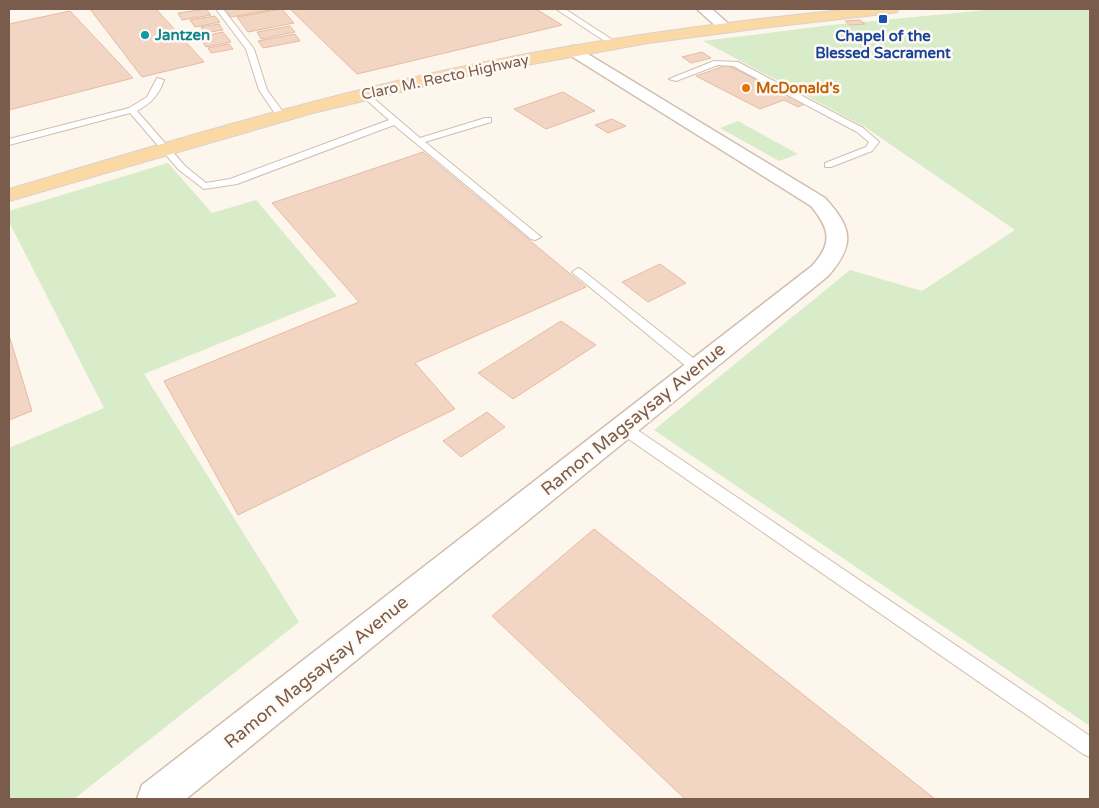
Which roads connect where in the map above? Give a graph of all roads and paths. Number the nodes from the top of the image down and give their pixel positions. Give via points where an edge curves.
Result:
1 (219, 9) edge
2 (560, 9) edge
3 (704, 9) edge
4 (892, 9) edge
5 (725, 27) junction
6 (615, 44) junction
7 (573, 51) junction
8 (160, 80) dead end
9 (673, 80) dead end
10 (365, 94) junction
11 (132, 110) junction
12 (281, 116) junction
13 (488, 120) dead end
14 (396, 121) junction
15 (418, 141) junction
16 (9, 142) edge
17 (165, 149) junction
18 (828, 166) dead end
19 (9, 195) edge
20 (535, 237) dead end
21 (578, 272) dead end
22 (696, 368) junction
23 (622, 427) junction
24 (1090, 747) edge
25 (156, 799) edge

1 - 12 lane via 250,49 262,90
2 - 6 lane
3 - 5 street
4 - 5 main road, Claro M. Recto Highway
5 - 6 main road, Claro M. Recto Highway
6 - 7 main road, Claro M. Recto Highway
7 - 10 main road, Claro M. Recto Highway
7 - 22 street, Ramon Magsaysay Avenue via 802,190 818,202 837,226 839,242 833,258
8 - 11 lane via 156,94
9 - 18 lane via 717,63 735,64 860,130 874,142 869,149
10 - 12 main road, Claro M. Recto Highway
10 - 14 lane
11 - 16 lane
11 - 17 lane
12 - 17 main road, Claro M. Recto Highway
13 - 15 lane
14 - 15 lane
14 - 17 lane via 218,185 204,186
15 - 20 lane
17 - 19 main road, Claro M. Recto Highway
21 - 22 lane
22 - 23 street, Ramon Magsaysay Avenue
23 - 24 lane
23 - 25 street, Ramon Magsaysay Avenue

